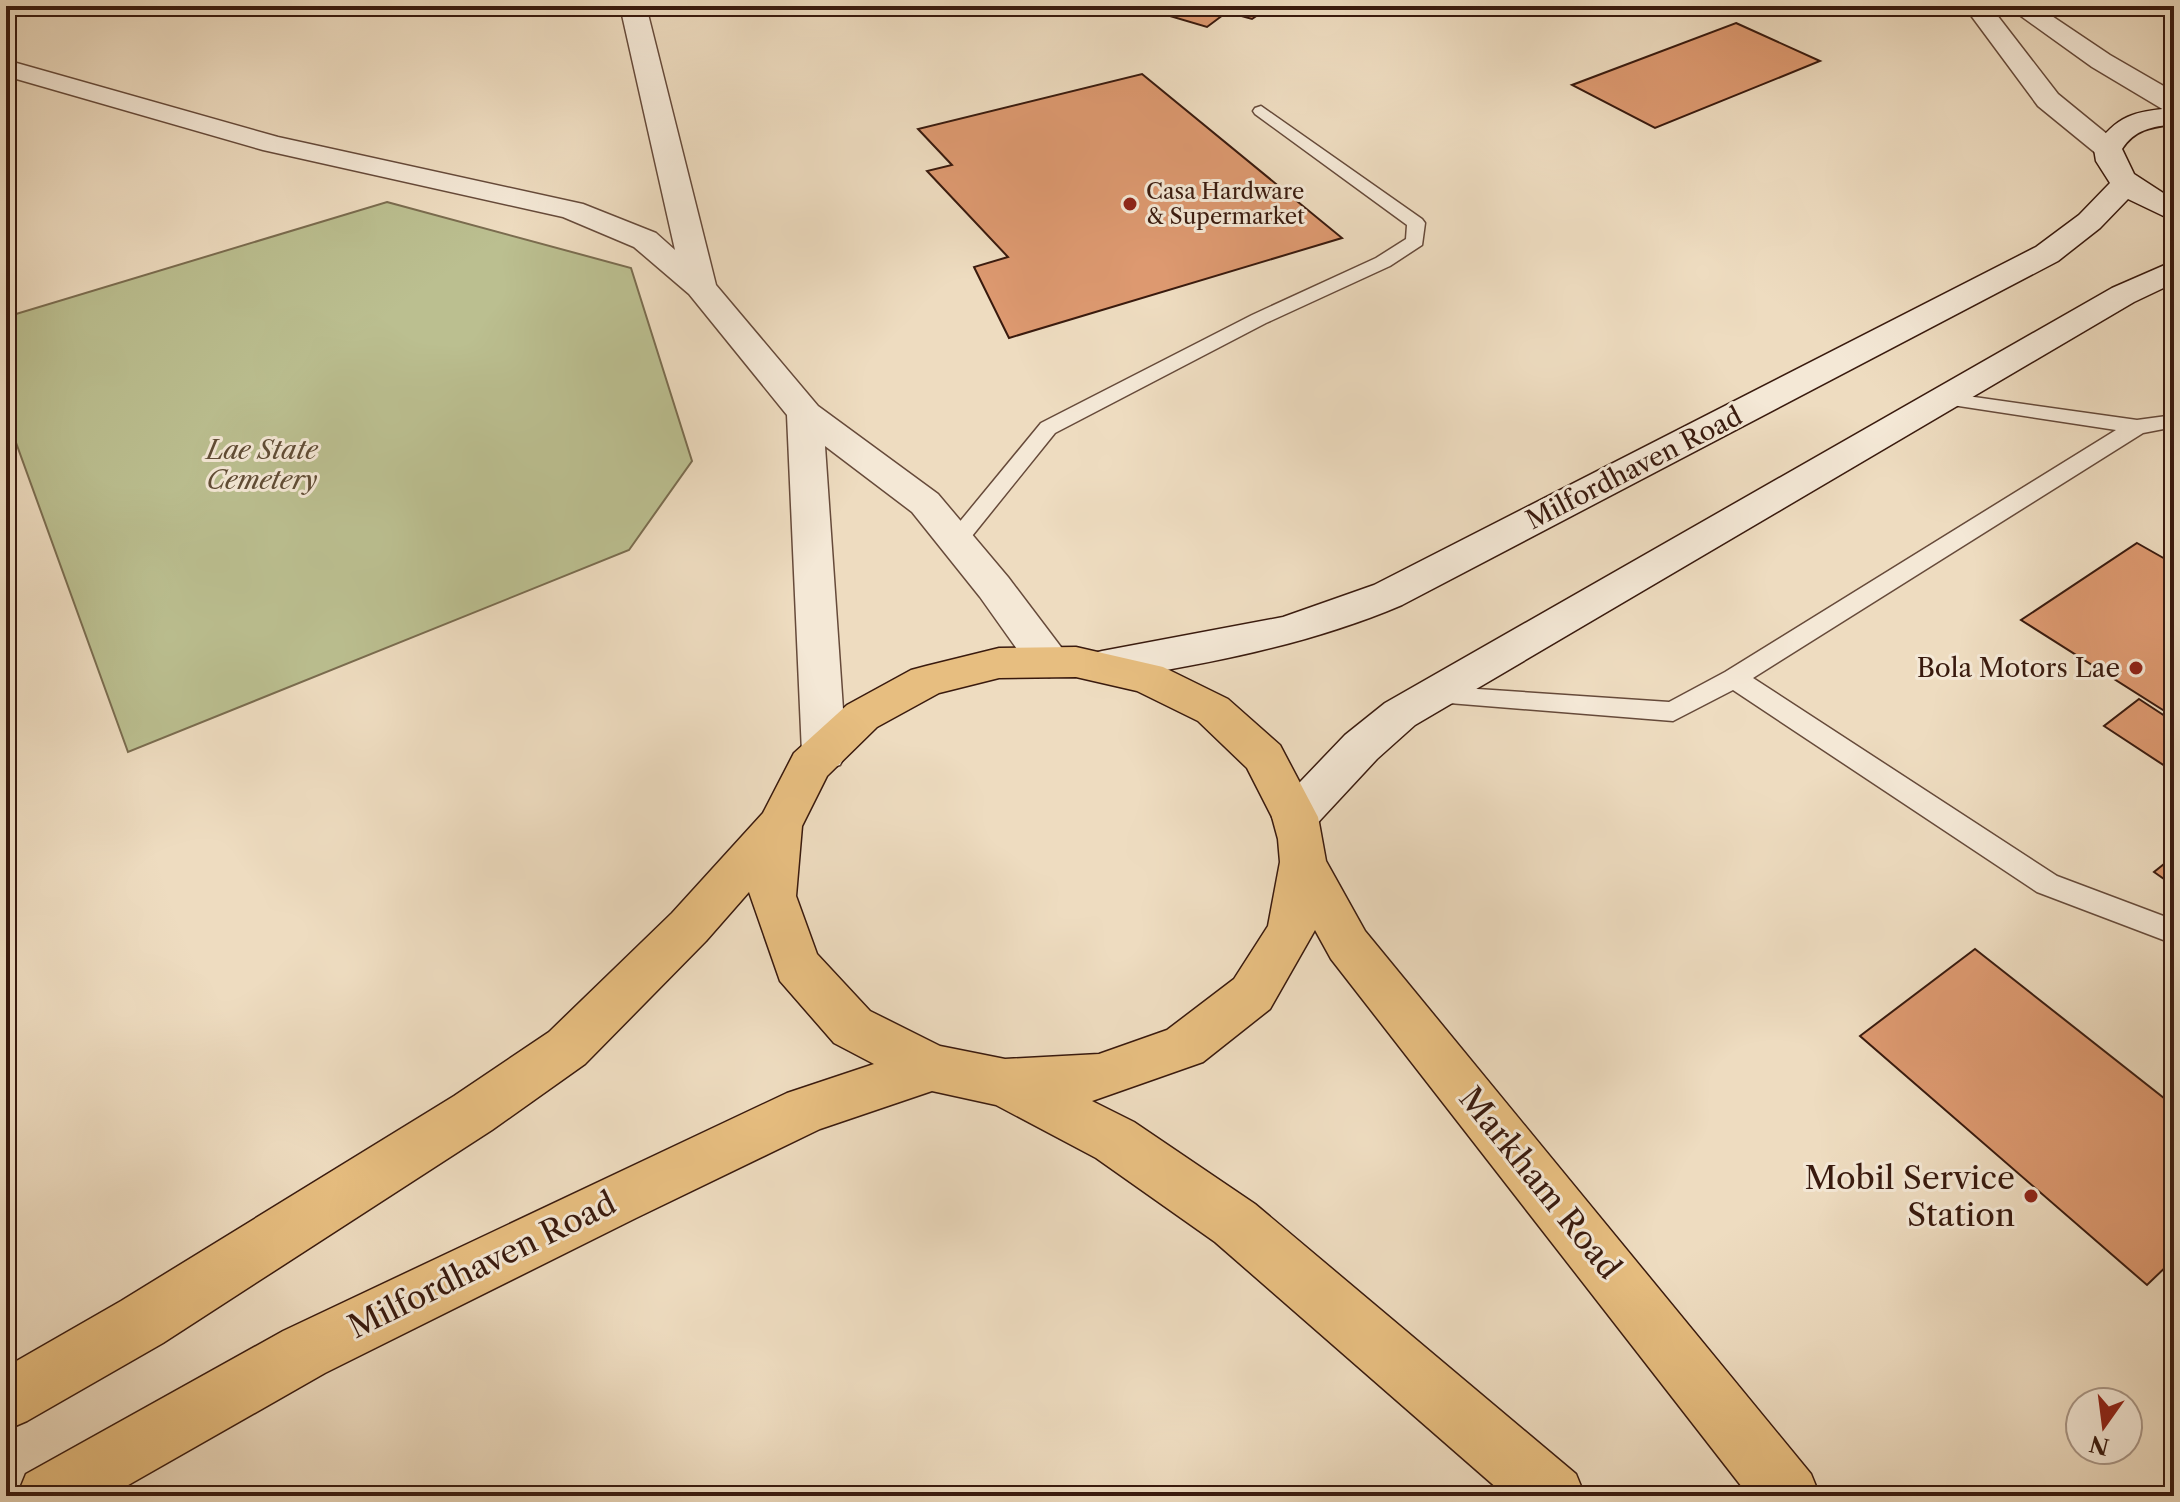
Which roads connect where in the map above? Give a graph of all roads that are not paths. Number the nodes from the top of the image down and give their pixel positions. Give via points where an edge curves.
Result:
1 (633, 6) edge
2 (1977, 6) edge
3 (2020, 6) edge
4 (6, 68) edge
5 (2174, 104) edge
6 (1261, 111) dead end
7 (2174, 116) edge
8 (2108, 149) junction
9 (2126, 182) junction
10 (2174, 212) edge
11 (2174, 271) edge
12 (700, 287) junction
13 (1946, 399) junction
14 (805, 414) junction
15 (2174, 421) edge
16 (2137, 427) junction
17 (956, 541) junction
18 (1049, 662) junction
19 (1102, 666) junction
20 (1734, 678) junction
21 (1433, 695) junction
22 (824, 753) junction
23 (779, 826) junction
24 (1299, 840) junction
25 (2174, 932) edge
26 (932, 1068) junction
27 (1005, 1083) junction
28 (6, 1400) edge
29 (48, 1496) edge
30 (1554, 1496) edge
31 (1789, 1496) edge

1 - 12 street
2 - 8 street via 2048,100
3 - 5 street
4 - 12 street via 273,144 572,210 645,240
6 - 17 lane via 1416,223 1415,241 1383,262 1048,428
7 - 8 street via 2148,118 2118,130
8 - 9 street via 2112,165
9 - 10 street
9 - 19 street, Milfordhaven Road via 2107,208 2047,254 1388,595 1343,616 1249,642
11 - 13 street via 2123,295
12 - 14 street
13 - 16 lane
13 - 21 street
14 - 17 street via 925,503
14 - 22 street
15 - 16 lane
16 - 20 lane
17 - 18 street
18 - 19 main road, Markham Road
18 - 22 main road, Markham Road via 999,663 926,681 862,716
19 - 24 main road, Markham Road via 1148,678 1213,710 1264,757
20 - 21 lane via 1673,712
20 - 25 lane via 2047,884
21 - 24 street via 1361,747
22 - 23 main road, Markham Road via 810,765
23 - 26 main road via 772,896 797,966 852,1027
23 - 28 main road via 680,936 567,1048 142,1322
24 - 27 main road via 1291,930 1252,994 1185,1046 1099,1077
24 - 31 main road, Markham Road via 1348,945
26 - 27 main road
26 - 29 main road, Milfordhaven Road via 806,1110 616,1199 304,1352
27 - 30 main road via 1115,1140 1235,1223

